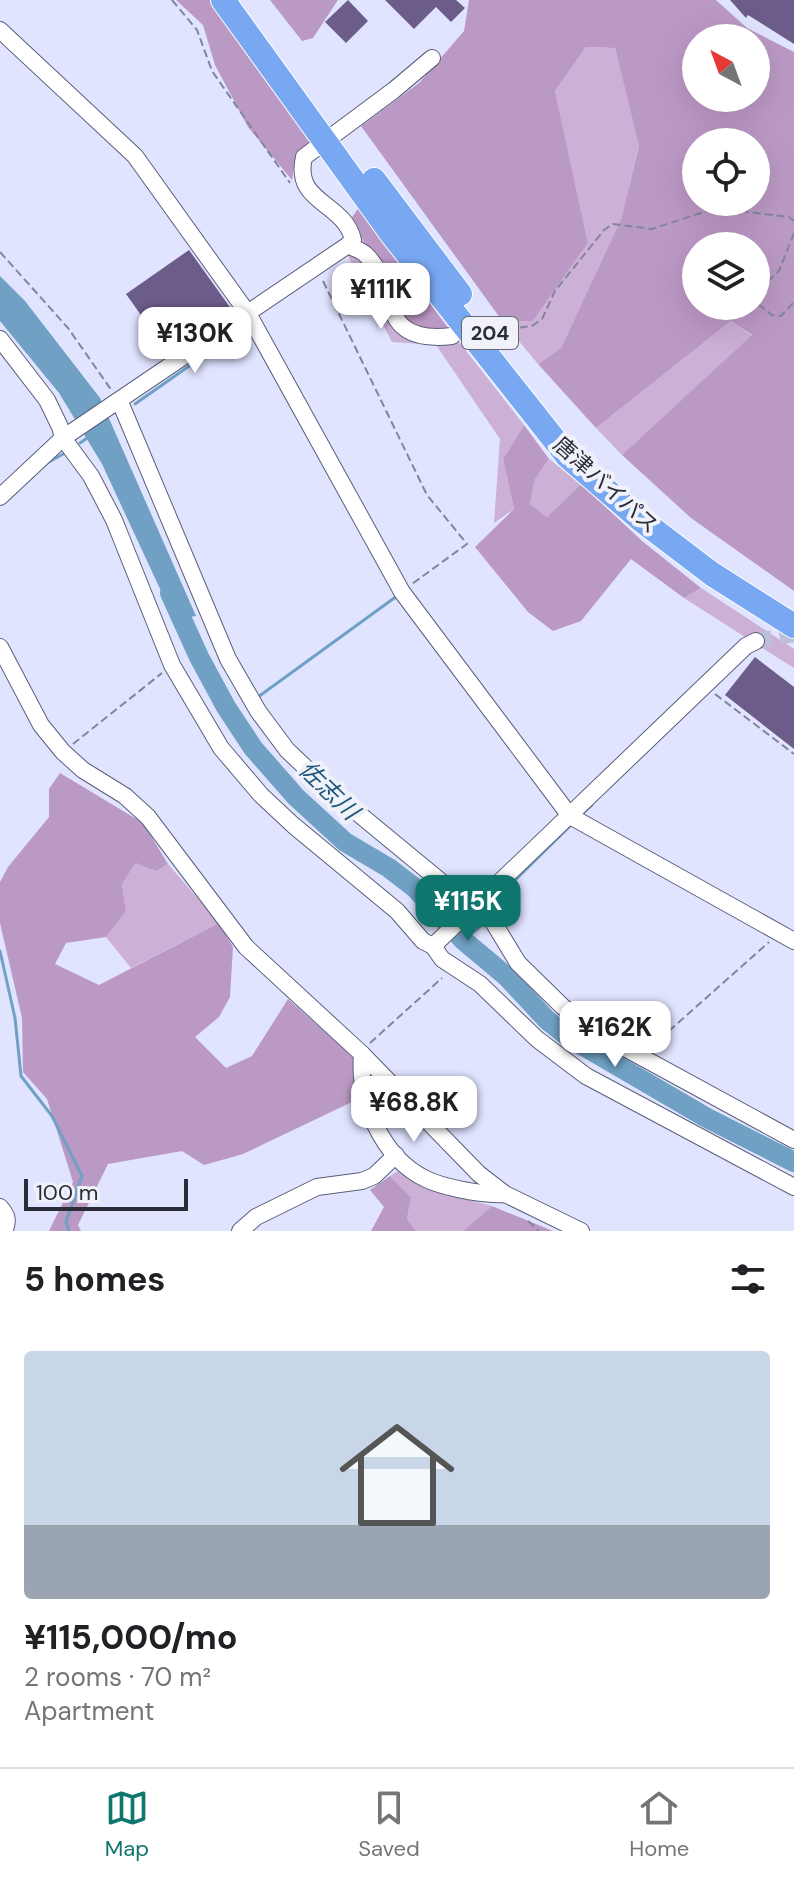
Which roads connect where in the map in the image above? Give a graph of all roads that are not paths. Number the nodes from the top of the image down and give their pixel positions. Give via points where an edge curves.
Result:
1 (223, 0) edge
2 (243, 0) edge
3 (0, 30) edge
4 (432, 58) dead end
5 (331, 135) junction
6 (348, 245) junction
7 (249, 315) junction
8 (452, 336) tunnel mouth
9 (0, 339) edge
10 (120, 402) junction
11 (63, 438) junction
12 (0, 497) edge
13 (794, 609) edge
14 (794, 626) edge
15 (756, 641) tunnel mouth
16 (0, 647) edge
17 (570, 816) junction
18 (475, 909) junction
19 (786, 937) edge
20 (435, 945) junction
21 (362, 1054) junction
22 (794, 1140) edge
23 (396, 1155) junction
24 (794, 1187) edge
25 (505, 1194) junction
26 (0, 1207) edge
27 (0, 1230) edge
28 (240, 1231) edge
29 (581, 1231) edge

1 - 5 highway, 唐津バイパス / 204
2 - 5 highway, 唐津バイパス / 204
3 - 7 street via 135,156
4 - 5 street
5 - 6 street via 304,157 301,170 304,185 350,229 353,240
5 - 13 highway, 唐津バイパス / 204 via 575,444 710,555
5 - 14 highway, 唐津バイパス / 204 via 420,270 568,457 712,574
6 - 7 street
6 - 8 street via 375,267 393,314 410,332 430,339
7 - 10 street
7 - 17 street via 402,592
9 - 11 street via 47,400
10 - 11 street
10 - 18 street via 228,659 258,711 287,750 325,786
11 - 12 street
11 - 20 street via 114,520 172,665 221,748 293,825 397,911 423,941
15 - 17 street
16 - 21 street via 41,725 63,752 148,817 246,947
17 - 18 street
17 - 19 street
18 - 20 street
18 - 22 street via 492,920 518,963 563,1007 612,1041
20 - 24 street via 442,959 480,984 537,1039 586,1076
21 - 23 street via 367,1105 376,1129
21 - 25 street
23 - 25 street via 423,1178 444,1186
23 - 28 street via 374,1176 317,1187 256,1217
25 - 29 street
26 - 27 street via 7,1223

